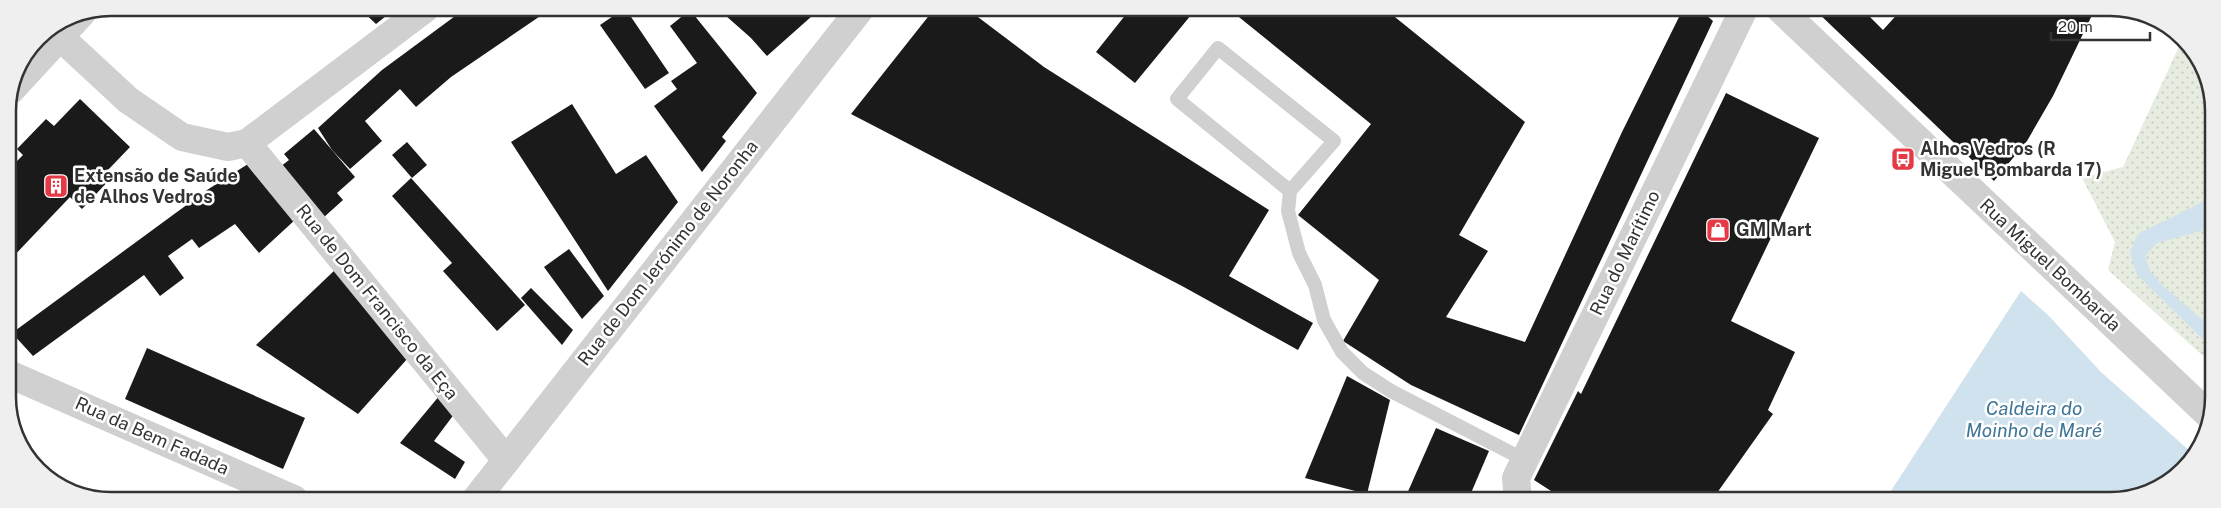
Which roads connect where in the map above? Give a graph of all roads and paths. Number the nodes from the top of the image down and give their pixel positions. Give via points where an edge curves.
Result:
1 (415, 16) edge
2 (855, 16) edge
3 (1741, 16) edge
4 (1787, 16) edge
5 (71, 25) edge
6 (60, 37) junction
7 (22, 78) edge
8 (247, 143) junction
9 (1290, 192) junction
10 (16, 377) edge
11 (2204, 409) edge
12 (506, 460) junction
13 (1525, 460) junction
14 (278, 492) edge
15 (481, 492) edge
16 (1517, 492) edge

1 - 8 street
2 - 12 street, Rua de Dom Jerónimo de Noronha
3 - 13 street, Rua do Marítimo
4 - 11 street, Rua Miguel Bombarda
5 - 6 street
6 - 7 street
6 - 8 street via 128,100 182,137 228,147
8 - 12 street, Rua de Dom Francisco da Eça
9 - 9 lane via 1334,141 1218,48 1177,99
9 - 13 lane via 1288,210 1299,253 1315,285 1324,320 1342,352 1363,373 1391,391
10 - 14 street, Rua da Bem Fadada
12 - 15 street, Rua de Dom Jerónimo de Noronha
13 - 16 street, Rua do Marítimo via 1516,478

